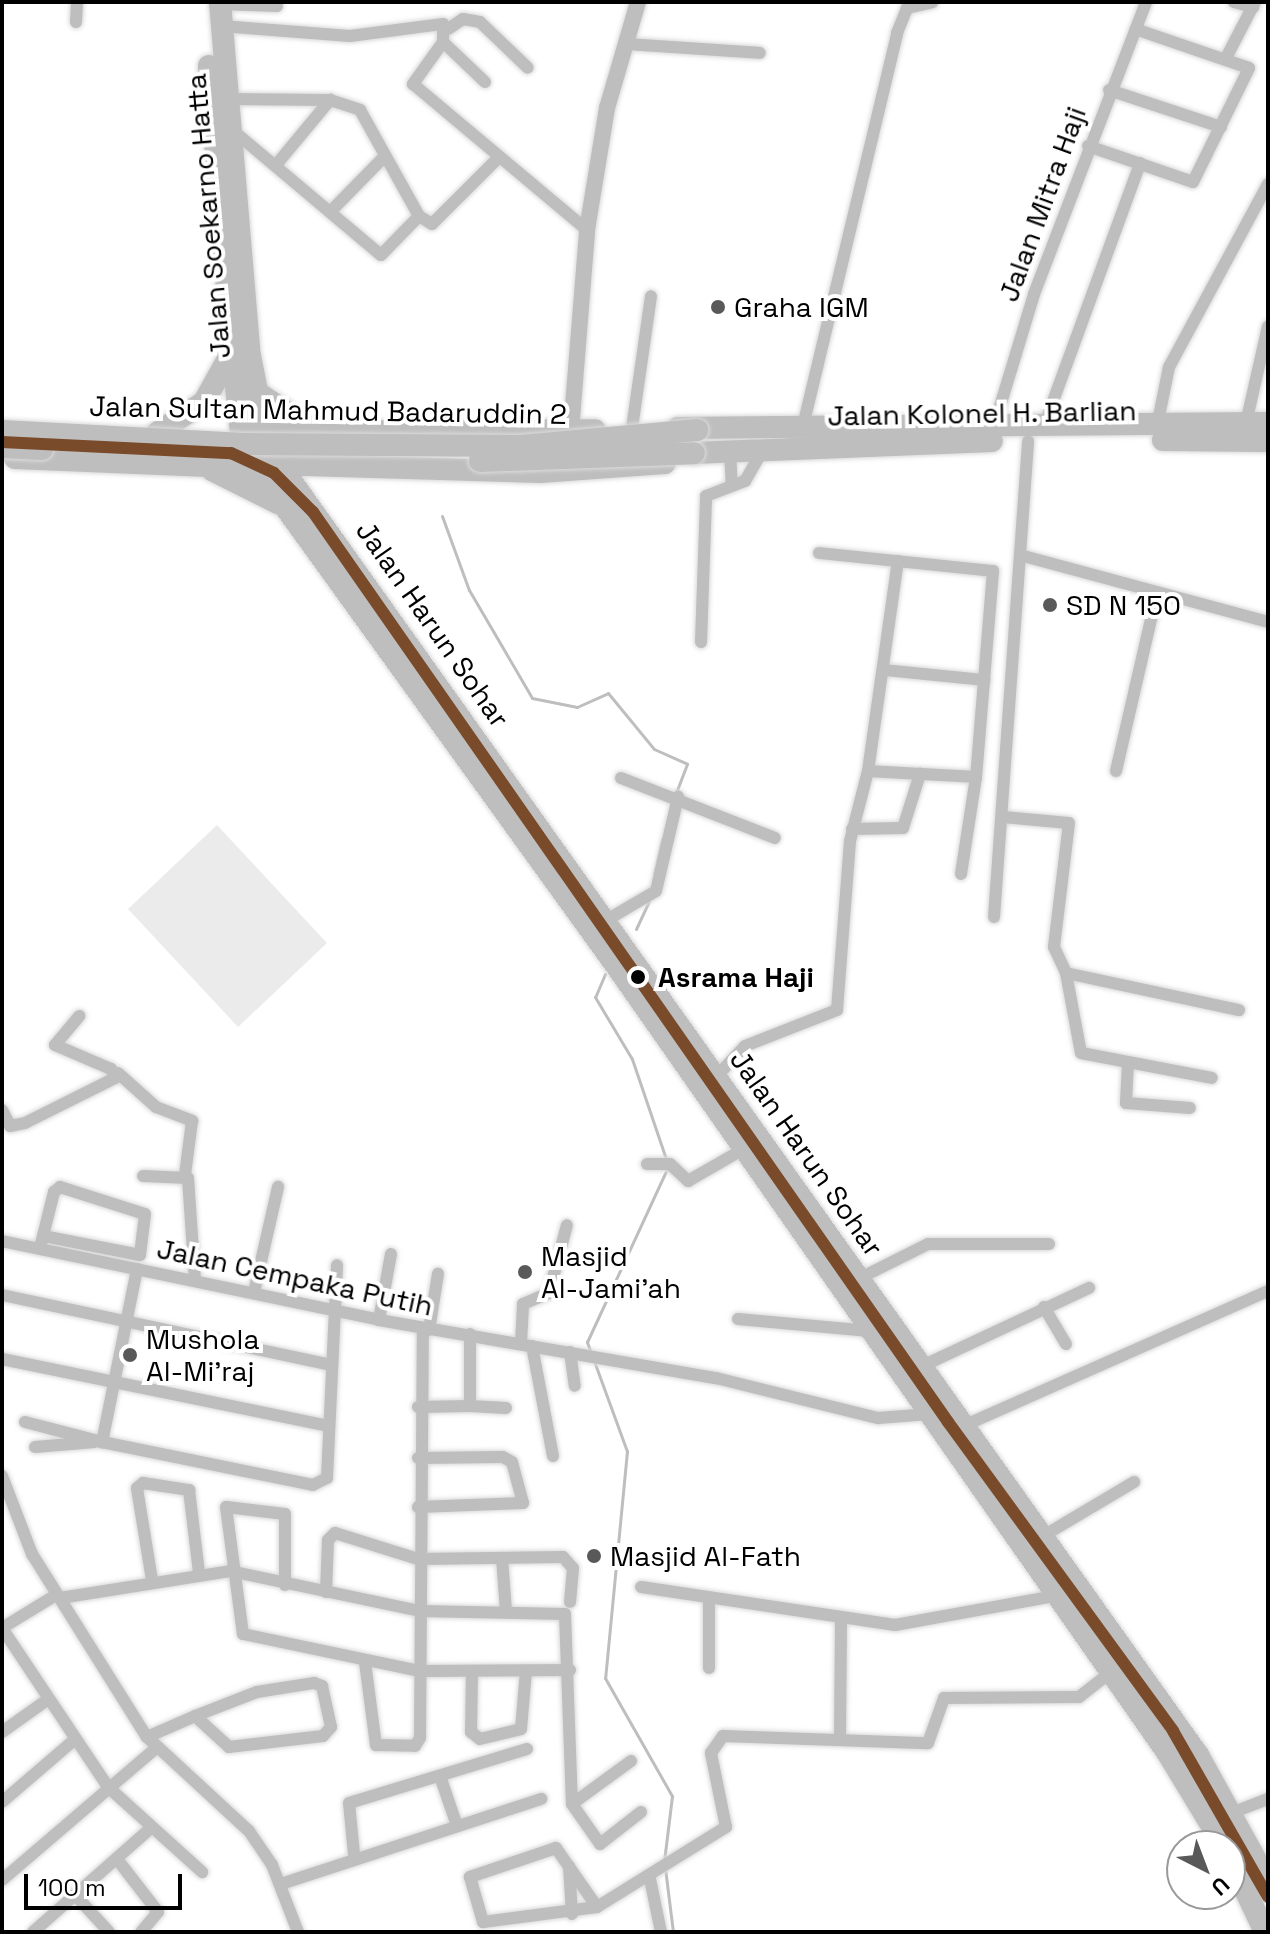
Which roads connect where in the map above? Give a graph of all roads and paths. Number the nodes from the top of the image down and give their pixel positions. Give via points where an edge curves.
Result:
1 (77, 2) edge
2 (638, 2) edge
3 (932, 2) edge
4 (1146, 2) edge
5 (1234, 2) edge
6 (907, 5) edge
7 (1254, 5) edge
8 (277, 6) dead end
9 (217, 8) edge
10 (76, 22) dead end
11 (1135, 29) junction
12 (446, 36) junction
13 (625, 44) junction
14 (760, 53) dead end
15 (1226, 58) junction
16 (528, 68) dead end
17 (485, 82) dead end
18 (1109, 90) junction
19 (226, 99) junction
20 (330, 100) junction
21 (1221, 127) junction
22 (230, 128) junction
23 (1088, 146) junction
24 (385, 156) junction
25 (496, 160) junction
26 (1140, 163) junction
27 (276, 165) junction
28 (1268, 184) edge
29 (331, 211) junction
30 (419, 216) junction
31 (587, 230) junction
32 (651, 296) dead end
33 (1268, 326) edge
34 (232, 351) junction
35 (258, 393) junction
36 (1257, 423) edge
37 (2, 424) edge
38 (803, 426) junction
39 (994, 426) junction
40 (1157, 426) junction
41 (632, 428) junction
42 (699, 430) junction
43 (2, 431) edge
44 (265, 431) junction
45 (314, 431) junction
46 (571, 431) junction
47 (208, 432) junction
48 (241, 432) junction
49 (346, 432) junction
50 (157, 433) junction
51 (1036, 434) junction
52 (1268, 441) edge
53 (2, 447) edge
54 (765, 447) junction
55 (730, 451) junction
56 (696, 453) junction
57 (2, 457) edge
58 (267, 464) junction
59 (207, 467) junction
60 (341, 468) junction
61 (732, 484) junction
62 (314, 507) junction
63 (289, 509) junction
64 (819, 553) dead end
65 (1020, 555) junction
66 (898, 561) junction
67 (1157, 593) junction
68 (1268, 622) edge
69 (701, 642) dead end
70 (884, 670) junction
71 (985, 680) junction
72 (868, 771) junction
73 (1116, 771) dead end
74 (920, 774) junction
75 (976, 777) junction
76 (621, 778) dead end
77 (676, 796) junction
78 (1003, 817) junction
79 (852, 829) junction
80 (775, 838) dead end
81 (558, 868) junction
82 (961, 874) dead end
83 (994, 917) dead end
84 (605, 921) junction
85 (1066, 973) junction
86 (1239, 1010) dead end
87 (79, 1016) dead end
88 (1128, 1063) junction
89 (118, 1073) junction
90 (716, 1077) junction
91 (1212, 1078) dead end
92 (1190, 1108) dead end
93 (2, 1110) edge
94 (6, 1127) edge
95 (742, 1150) junction
96 (647, 1164) dead end
97 (143, 1176) dead end
98 (186, 1176) junction
99 (278, 1187) dead end
100 (567, 1225) dead end
101 (2, 1241) edge
102 (42, 1242) junction
103 (1049, 1244) dead end
104 (391, 1254) dead end
105 (337, 1265) dead end
106 (137, 1269) junction
107 (438, 1274) dead end
108 (858, 1279) junction
109 (195, 1280) junction
110 (1089, 1288) dead end
111 (1268, 1291) edge
112 (254, 1292) junction
113 (2, 1295) edge
114 (1044, 1307) junction
115 (331, 1308) junction
116 (738, 1319) dead end
117 (127, 1320) junction
118 (379, 1320) junction
119 (426, 1329) junction
120 (869, 1331) junction
121 (470, 1334) junction
122 (1066, 1344) dead end
123 (526, 1345) junction
124 (574, 1353) junction
125 (2, 1359) edge
126 (330, 1365) junction
127 (918, 1368) junction
128 (116, 1385) junction
129 (575, 1386) dead end
130 (470, 1406) junction
131 (418, 1407) junction
132 (506, 1408) dead end
133 (930, 1414) junction
134 (25, 1422) dead end
135 (328, 1426) junction
136 (961, 1427) junction
137 (102, 1442) junction
138 (35, 1447) dead end
139 (553, 1456) dead end
140 (418, 1458) junction
141 (2, 1476) edge
142 (1134, 1482) dead end
143 (418, 1507) junction
144 (16, 1520) junction
145 (2, 1523) edge
146 (1043, 1536) junction
147 (502, 1558) junction
148 (418, 1559) junction
149 (230, 1571) junction
150 (199, 1573) junction
151 (152, 1580) junction
152 (285, 1585) junction
153 (641, 1587) dead end
154 (326, 1592) junction
155 (58, 1596) junction
156 (1055, 1596) junction
157 (709, 1600) junction
158 (570, 1602) dead end
159 (420, 1611) junction
160 (506, 1611) junction
161 (841, 1621) junction
162 (2, 1628) edge
163 (365, 1662) junction
164 (709, 1668) dead end
165 (570, 1670) junction
166 (420, 1671) junction
167 (472, 1671) junction
168 (526, 1671) junction
169 (1110, 1673) junction
170 (47, 1700) junction
171 (195, 1716) junction
172 (4, 1726) edge
173 (147, 1737) junction
174 (840, 1737) junction
175 (73, 1741) junction
176 (155, 1749) junction
177 (527, 1749) dead end
178 (631, 1761) dead end
179 (440, 1776) junction
180 (108, 1787) junction
181 (541, 1799) dead end
182 (1268, 1799) edge
183 (2, 1802) edge
184 (572, 1804) junction
185 (641, 1812) dead end
186 (1234, 1812) junction
187 (457, 1826) junction
188 (150, 1829) junction
189 (1213, 1830) edge
190 (354, 1854) junction
191 (117, 1859) junction
192 (569, 1863) junction
193 (202, 1872) dead end
194 (652, 1878) junction
195 (2, 1880) edge
196 (1268, 1882) edge
197 (281, 1884) junction
198 (1246, 1892) edge
199 (75, 1895) junction
200 (597, 1907) junction
201 (572, 1914) junction
202 (37, 1931) edge
203 (109, 1932) edge
204 (141, 1932) edge
205 (298, 1932) edge
206 (661, 1932) edge
207 (1265, 1932) edge

1 - 10 street
2 - 13 street
3 - 6 street
4 - 11 street, Jalan Mitra Haji
5 - 7 street
6 - 38 street via 887,69
7 - 15 street
8 - 9 street
9 - 12 street via 350,36 436,21
9 - 19 highway, Jalan Soekarno Hatta
9 - 34 highway, Jalan Soekarno Hatta
11 - 15 street
11 - 18 street, Jalan Mitra Haji
12 - 16 street via 463,19 480,22
12 - 17 street
12 - 25 street via 413,84
13 - 14 street
13 - 31 street
15 - 21 street via 1249,68
18 - 21 street
18 - 23 street, Jalan Mitra Haji
19 - 20 street
19 - 22 highway, Jalan Soekarno Hatta
20 - 24 street via 360,110
20 - 27 street
21 - 26 street via 1193,182
22 - 27 street
22 - 35 highway, Jalan Soekarno Hatta
23 - 26 street
23 - 39 street, Jalan Mitra Haji
24 - 29 street
24 - 30 street
25 - 30 street via 439,222
25 - 31 street
26 - 51 street
27 - 29 street
28 - 40 street via 1169,367
29 - 30 street via 381,255
31 - 46 street
32 - 41 street
33 - 36 street
34 - 48 highway, Jalan Soekarno Hatta
34 - 50 highway via 204,402
35 - 44 highway, Jalan Soekarno Hatta
35 - 45 highway
36 - 40 highway, Jalan Kolonel H. Barlian
37 - 50 highway
38 - 39 highway, Jalan Kolonel H. Barlian
38 - 42 highway, Jalan Kolonel H. Barlian
39 - 51 highway, Jalan Kolonel H. Barlian
40 - 51 highway, Jalan Kolonel H. Barlian
41 - 42 highway
41 - 46 highway
42 - 43 highway, Jalan Sultan Mahmud Badaruddin 2, bridge via 521,446 239,444
44 - 45 highway
44 - 48 highway
44 - 58 highway, Jalan Soekarno Hatta
45 - 49 highway
46 - 49 highway
47 - 48 highway
47 - 50 highway
47 - 59 highway via 217,452
48 - 58 highway, Jalan Soekarno Hatta
49 - 60 highway
51 - 52 highway, Jalan Kolonel H. Barlian
51 - 54 highway, Jalan Kolonel H. Barlian
51 - 65 street
53 - 56 highway, Jalan Sultan Mahmud Badaruddin 2, bridge via 531,462
54 - 55 highway, Jalan Kolonel H. Barlian
54 - 61 street via 759,467
55 - 56 highway, Jalan Kolonel H. Barlian
55 - 61 street
56 - 60 highway via 565,472
57 - 59 highway
58 - 59 highway
58 - 60 highway
58 - 62 highway, Jalan Harun Sohar
58 - 63 highway, Jalan Harun Sohar
59 - 63 highway
60 - 62 highway via 316,483
61 - 69 street via 706,496
62 - 81 highway, Jalan Harun Sohar
63 - 81 highway, Jalan Harun Sohar
64 - 66 street
65 - 67 street
65 - 78 street
66 - 70 street
66 - 71 street via 993,571
67 - 68 street
67 - 73 street
70 - 71 street
70 - 72 street
71 - 75 street
72 - 74 street
72 - 79 street
74 - 75 street
74 - 79 street via 903,828
75 - 82 street
76 - 77 street
77 - 80 street
77 - 84 street via 652,895
78 - 83 street
78 - 85 street via 1069,823 1054,947
79 - 90 street via 837,1010 745,1046
81 - 84 highway, Jalan Harun Sohar
81 - 95 highway, Jalan Harun Sohar
84 - 90 highway, Jalan Harun Sohar
85 - 86 street
85 - 88 street via 1078,1050
87 - 89 street via 55,1045
88 - 91 street
88 - 92 street via 1126,1103
89 - 94 street
89 - 98 street via 156,1107 192,1121
90 - 108 highway, Jalan Harun Sohar
93 - 94 street
95 - 96 street via 688,1181 667,1163
95 - 120 highway, Jalan Harun Sohar
97 - 98 street
98 - 109 street
99 - 112 street
100 - 123 street via 549,1293 523,1304
101 - 102 street, Jalan Cempaka Putih
102 - 102 street via 140,1255 145,1214 60,1187
102 - 106 street, Jalan Cempaka Putih
103 - 108 street via 928,1244
104 - 118 street
105 - 115 street
106 - 109 street, Jalan Cempaka Putih
106 - 117 street
107 - 119 street
108 - 127 highway, Jalan Harun Sohar
109 - 112 street, Jalan Cempaka Putih
110 - 114 street
111 - 136 street
112 - 115 street, Jalan Cempaka Putih
113 - 117 street
114 - 122 street
114 - 127 street
115 - 118 street, Jalan Cempaka Putih
115 - 126 street
116 - 120 street
117 - 126 street
117 - 128 street
118 - 119 street, Jalan Cempaka Putih
119 - 121 street, Jalan Cempaka Putih
119 - 131 street
120 - 133 highway, Jalan Harun Sohar
121 - 123 street, Jalan Cempaka Putih
121 - 130 street
123 - 124 street, Jalan Cempaka Putih
123 - 139 street
124 - 129 street
124 - 133 street, Jalan Cempaka Putih via 878,1418
125 - 128 street
126 - 135 street
127 - 136 highway, Jalan Harun Sohar
128 - 135 street
128 - 137 street
130 - 131 street
130 - 132 street
131 - 140 street
133 - 156 highway, Jalan Harun Sohar
134 - 137 street
135 - 137 street via 327,1478 313,1485
136 - 146 highway, Jalan Harun Sohar
137 - 138 street
140 - 143 street
140 - 143 street via 503,1457 512,1462 523,1503
141 - 144 street
142 - 146 street
143 - 148 street
144 - 145 street
144 - 155 street
146 - 186 highway, Jalan Harun Sohar
147 - 148 street
147 - 158 street via 571,1561
147 - 160 street
148 - 154 street via 335,1533 328,1540
148 - 159 street
149 - 150 street
149 - 152 street
149 - 152 street via 226,1507 279,1510 285,1514
149 - 163 street via 243,1634
150 - 151 street
150 - 151 street via 189,1490 143,1483 137,1488
151 - 155 street
152 - 154 street
153 - 157 street
154 - 159 street
155 - 162 street
155 - 173 street
156 - 161 street via 910,1625
156 - 169 highway, Jalan Harun Sohar
157 - 161 street
157 - 164 street
159 - 160 street
159 - 166 street
160 - 165 street via 567,1616
161 - 174 street
162 - 170 street
163 - 166 street
163 - 166 street via 378,1747 419,1741
165 - 168 street
165 - 184 street
166 - 167 street
167 - 168 street
167 - 168 street via 471,1732 480,1739 521,1729
169 - 174 street via 1079,1697 944,1698 928,1743
169 - 189 highway, Jalan Harun Sohar
170 - 172 street
170 - 175 street
171 - 171 street via 229,1747 323,1736 331,1727 322,1686 314,1683 257,1692
171 - 173 street
173 - 176 street
174 - 194 street via 723,1736 711,1753 726,1827
175 - 180 street
175 - 183 street
176 - 180 street
176 - 197 street via 249,1831
177 - 179 street
178 - 184 street
179 - 187 street
179 - 190 street via 349,1803
180 - 188 street
180 - 195 street
181 - 187 street
182 - 186 street
184 - 185 street via 600,1844
186 - 196 highway, Jalan Harun Sohar
187 - 190 street
188 - 191 street
188 - 193 street
190 - 197 street
191 - 199 street
191 - 204 street via 158,1912
192 - 200 street
192 - 201 street
192 - 201 street via 556,1848 469,1881 483,1922
194 - 200 street
194 - 206 street
197 - 205 street
198 - 207 highway
199 - 202 street
199 - 203 street
200 - 201 street

